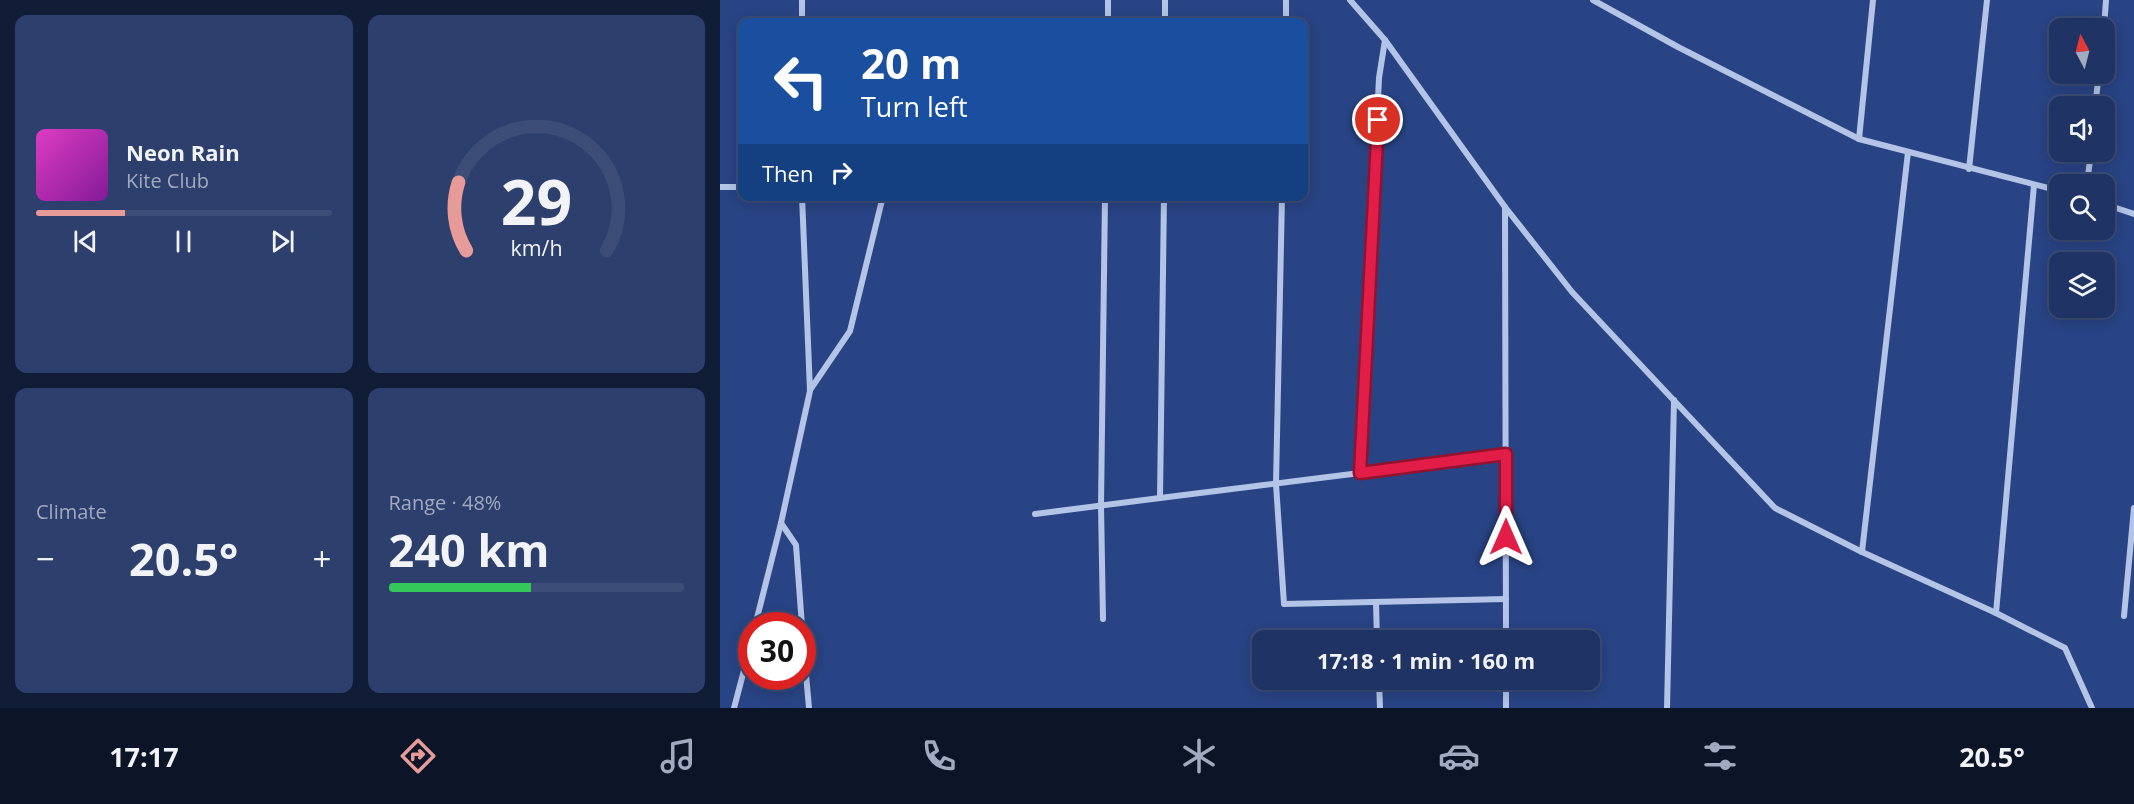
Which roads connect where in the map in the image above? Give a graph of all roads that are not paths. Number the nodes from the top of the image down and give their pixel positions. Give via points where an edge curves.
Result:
1 (802, 0) edge
2 (1108, 0) edge
3 (1165, 0) edge
4 (1286, 0) edge
5 (1350, 0) edge
6 (1593, 0) edge
7 (1873, 0) edge
8 (1987, 0) edge
9 (2106, 0) edge
10 (802, 18) edge
11 (1108, 18) edge
12 (1165, 18) edge
13 (1286, 18) edge
14 (2104, 18) edge
15 (1385, 40) junction
16 (1859, 139) junction
17 (1908, 152) junction
18 (1969, 169) junction
19 (2034, 185) junction
20 (720, 187) edge
21 (738, 187) edge
22 (2049, 188) edge
23 (802, 201) edge
24 (882, 201) edge
25 (1105, 201) edge
26 (1164, 201) edge
27 (1282, 201) edge
28 (1505, 207) junction
29 (2115, 208) edge
30 (2134, 214) edge
31 (810, 391) junction
32 (1674, 400) junction
33 (1506, 454) junction
34 (1360, 473) junction
35 (1276, 484) junction
36 (1160, 498) junction
37 (1101, 506) junction
38 (2134, 508) edge
39 (1035, 514) dead end
40 (781, 523) junction
41 (1862, 552) junction
42 (1506, 599) junction
43 (1376, 602) junction
44 (759, 612) edge
45 (801, 612) edge
46 (1996, 613) junction
47 (2124, 616) dead end
48 (1103, 619) dead end
49 (1377, 630) edge
50 (1506, 630) edge
51 (739, 690) edge
52 (807, 690) edge
53 (1379, 690) edge
54 (1506, 690) edge
55 (734, 708) edge
56 (809, 708) edge
57 (1380, 708) edge
58 (1506, 708) edge
59 (1666, 708) edge
60 (2092, 708) edge

1 - 10 street
2 - 11 street
3 - 12 street
4 - 13 street
5 - 15 street
6 - 16 street
7 - 16 street
8 - 18 street
9 - 14 street
15 - 28 street
15 - 34 street via 1379,78
16 - 17 street
17 - 18 street
17 - 41 street
18 - 19 street
19 - 22 street
19 - 46 street
20 - 21 street
23 - 31 street
24 - 31 street via 850,331
25 - 37 street
26 - 36 street
27 - 35 street
28 - 32 street via 1572,292
28 - 33 street
29 - 30 street
31 - 40 street
32 - 41 street via 1775,508
32 - 59 street
33 - 34 street
33 - 42 street
34 - 35 street
35 - 36 street
35 - 43 street via 1284,604
36 - 37 street
37 - 39 street
37 - 48 street
38 - 47 street
40 - 44 street
40 - 45 street via 796,545
41 - 46 street
42 - 43 street
42 - 50 street
43 - 49 street
46 - 60 street via 2065,648
51 - 55 street
52 - 56 street
53 - 57 street
54 - 58 street

